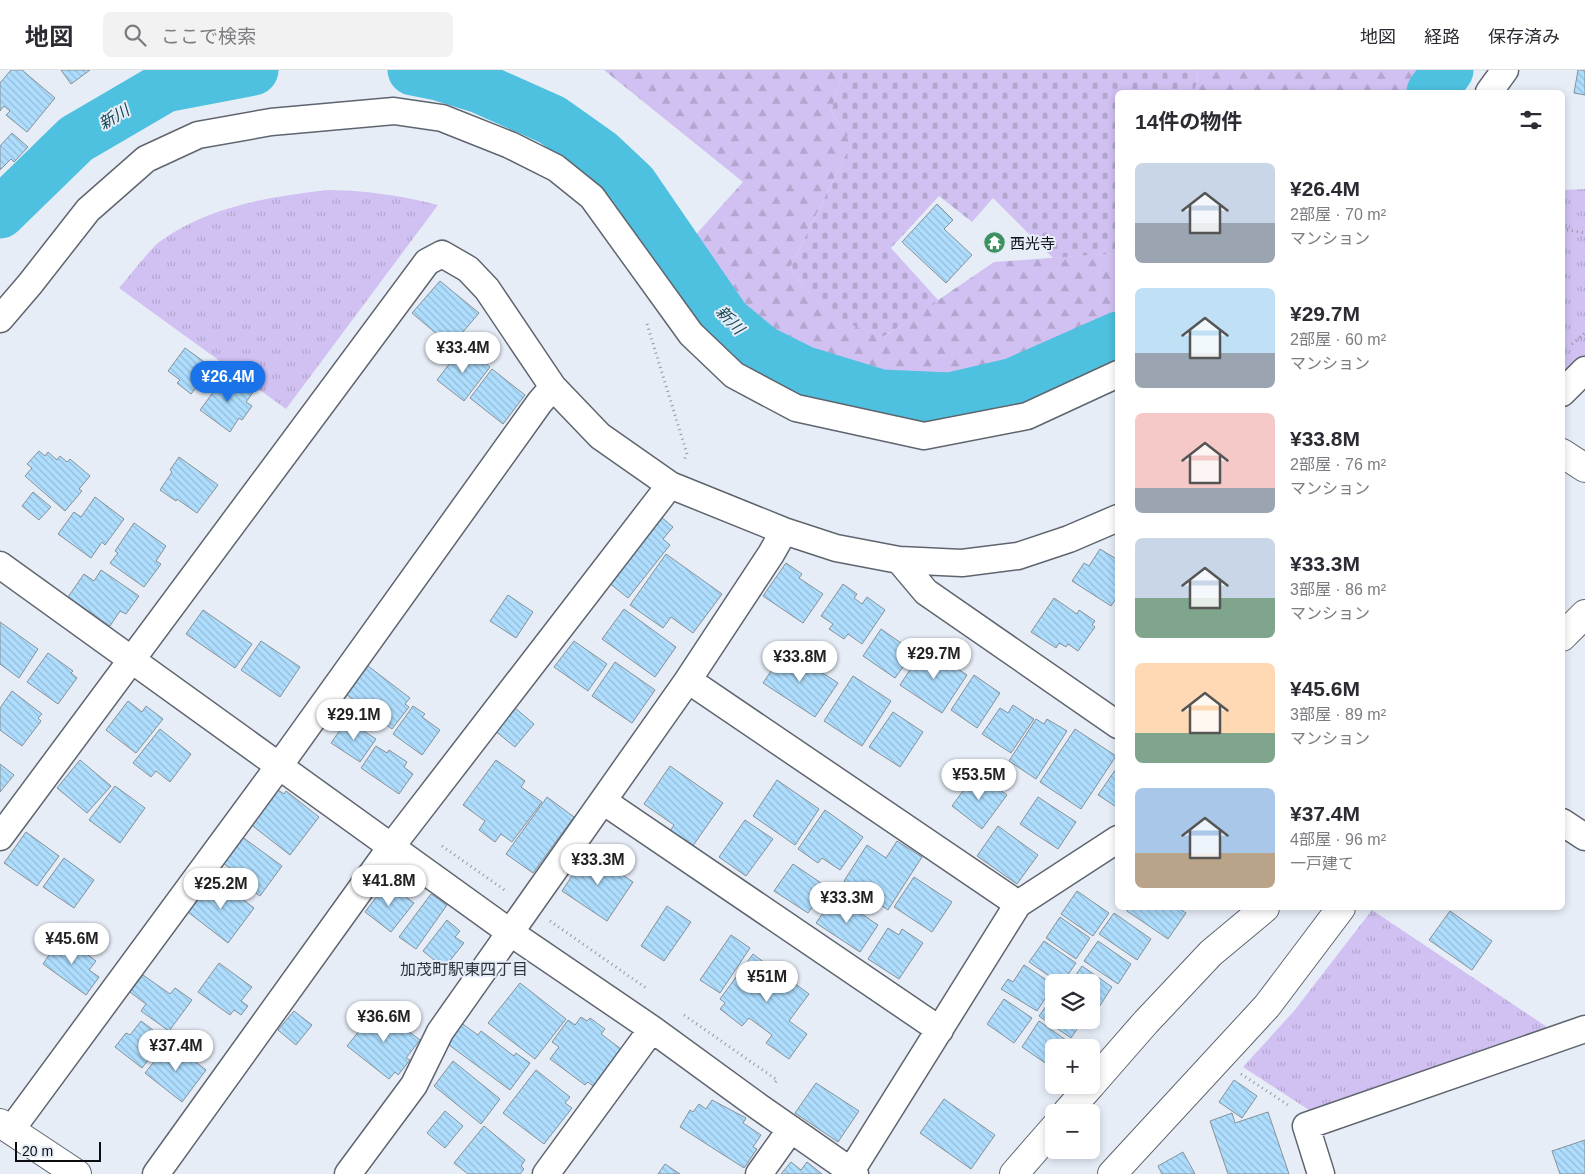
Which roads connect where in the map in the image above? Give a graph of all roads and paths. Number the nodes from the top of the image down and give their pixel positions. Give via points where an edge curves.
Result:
1 (1505, 70) edge
2 (1490, 90) edge
3 (1565, 230) edge
4 (1585, 233) edge
5 (0, 319) edge
6 (646, 321) dead end
7 (1585, 370) edge
8 (1115, 375) edge
9 (552, 387) junction
10 (1565, 390) edge
11 (1565, 455) edge
12 (1585, 468) edge
13 (670, 485) junction
14 (1115, 519) edge
15 (784, 531) junction
16 (899, 560) junction
17 (2, 572) edge
18 (1585, 614) edge
19 (1565, 634) edge
20 (131, 659) junction
21 (688, 680) junction
22 (1115, 723) edge
23 (279, 766) junction
24 (603, 801) junction
25 (409, 823) junction
26 (1565, 824) edge
27 (1585, 836) edge
28 (0, 837) edge
29 (1115, 840) edge
30 (391, 847) junction
31 (1018, 904) junction
32 (529, 906) junction
33 (1263, 910) edge
34 (1339, 910) edge
35 (511, 933) junction
36 (649, 990) dead end
37 (681, 1012) dead end
38 (652, 1029) junction
39 (1585, 1029) edge
40 (940, 1030) junction
41 (1240, 1073) dead end
42 (1100, 1075) edge
43 (1083, 1094) edge
44 (1074, 1104) edge
45 (759, 1107) junction
46 (1306, 1126) junction
47 (6, 1127) edge
48 (791, 1129) junction
49 (1045, 1138) edge
50 (853, 1173) edge
51 (77, 1174) edge
52 (156, 1174) edge
53 (348, 1174) edge
54 (546, 1174) edge
55 (759, 1174) edge
56 (1014, 1174) edge
57 (1112, 1174) edge
58 (1321, 1174) edge

1 - 2 street
3 - 4 path
5 - 8 street via 88,210 146,159 198,135 271,122 394,111 442,118 510,145 556,168 592,197 691,334 734,375 796,408 924,436 1027,416
6 - 13 path via 688,454
7 - 10 street
9 - 13 street via 600,436
9 - 20 street via 487,289 468,269 442,254 427,262
9 - 23 street
11 - 12 street
13 - 15 street
13 - 25 street
14 - 16 street via 1018,556 962,563
15 - 16 street via 836,548
15 - 21 street
16 - 22 street via 926,592
17 - 20 street
18 - 19 street
20 - 23 street
20 - 28 street
21 - 24 street
21 - 31 street
23 - 30 street
23 - 47 street
24 - 32 street
24 - 40 street
25 - 30 street
25 - 32 path
26 - 27 street
29 - 31 street
30 - 35 street
30 - 52 street
31 - 40 street
32 - 35 street
32 - 36 path
33 - 42 street via 1211,953
34 - 57 street via 1267,1006
35 - 38 street
35 - 53 street via 440,1032 414,1085
37 - 45 path via 776,1080
38 - 45 street
38 - 54 street
39 - 46 street
40 - 50 street
41 - 46 path via 1298,1112
43 - 44 street
45 - 48 street
46 - 58 street
47 - 51 street
48 - 50 street
48 - 55 street
49 - 56 street

